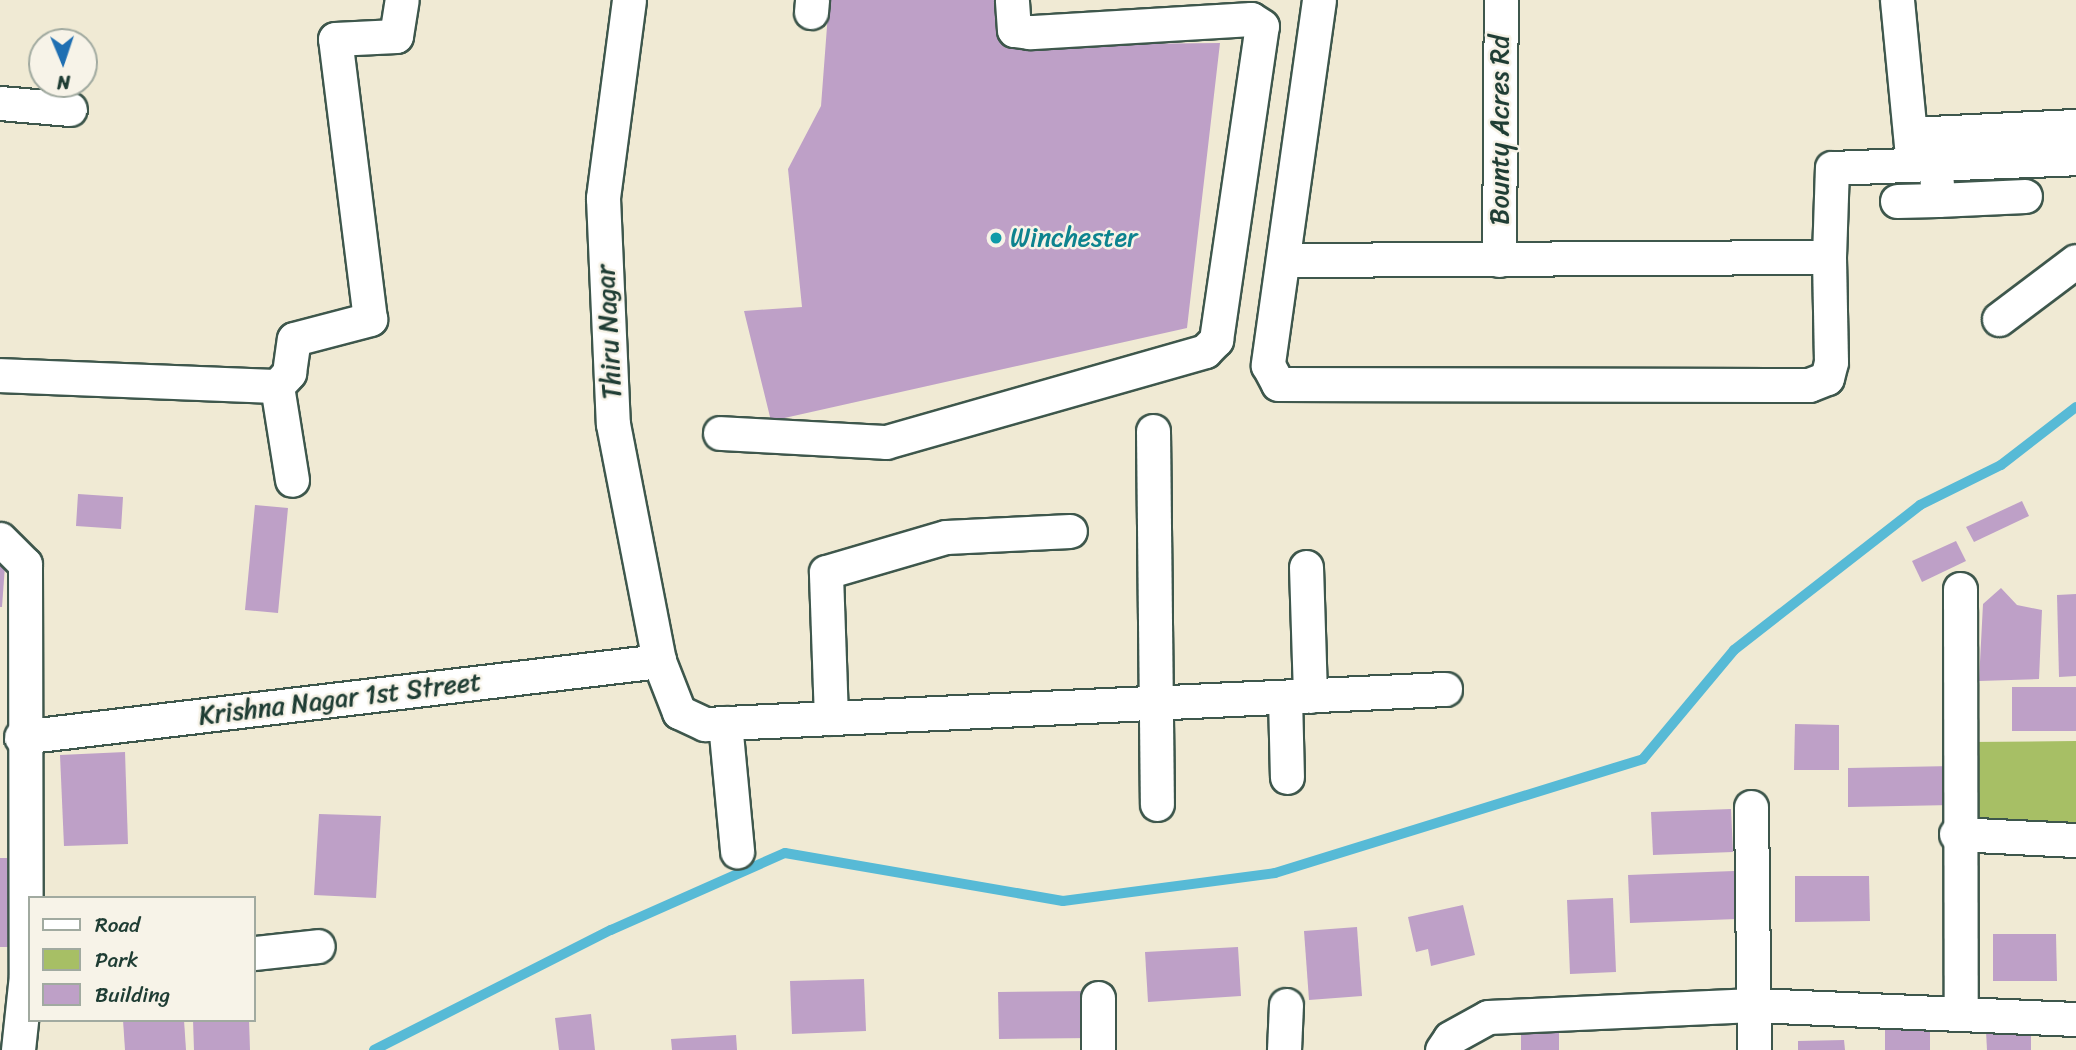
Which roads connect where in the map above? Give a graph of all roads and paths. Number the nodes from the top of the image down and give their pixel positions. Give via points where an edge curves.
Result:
1 (402, 0) edge
2 (629, 0) edge
3 (1012, 0) edge
4 (1319, 0) edge
5 (1501, 0) edge
6 (1897, 0) edge
7 (0, 103) edge
8 (69, 109) dead end
9 (2076, 126) edge
10 (1919, 153) junction
11 (2076, 158) edge
12 (2025, 196) dead end
13 (1938, 200) junction
14 (1897, 201) dead end
15 (1829, 257) junction
16 (1285, 260) junction
17 (1499, 260) junction
18 (2076, 261) edge
19 (1999, 319) dead end
20 (0, 376) edge
21 (276, 386) junction
22 (1153, 431) dead end
23 (720, 433) dead end
24 (292, 480) dead end
25 (1070, 531) dead end
26 (0, 540) edge
27 (1306, 567) dead end
28 (1960, 589) dead end
29 (659, 661) junction
30 (1445, 689) dead end
31 (1297, 696) junction
32 (1152, 703) junction
33 (831, 718) junction
34 (725, 723) junction
35 (21, 737) junction
36 (1287, 777) dead end
37 (1157, 804) dead end
38 (1751, 807) dead end
39 (1956, 834) junction
40 (2076, 840) edge
41 (737, 851) dead end
42 (318, 946) dead end
43 (256, 953) edge
44 (19, 975) edge
45 (1098, 999) dead end
46 (1286, 1005) dead end
47 (1754, 1005) junction
48 (1961, 1011) junction
49 (2076, 1019) edge
50 (18, 1050) edge
51 (1098, 1050) edge
52 (1284, 1050) edge
53 (1442, 1050) edge
54 (1754, 1050) edge

1 - 21 street via 396,36 334,39 370,319 294,339 289,373
2 - 29 street, Thiru Nagar via 603,198 611,384
3 - 23 street via 1014,30 1029,32 1251,19 1262,26 1216,340 1205,351 886,442
4 - 16 street
5 - 17 street, Bounty Acres Rd
6 - 10 street
7 - 8 street
9 - 10 street
10 - 11 street
10 - 13 street
10 - 15 street via 1832,168
12 - 13 street
13 - 14 street
15 - 16 street via 1831,362 1827,379 1809,385 1278,384 1268,365
15 - 17 street
16 - 17 street
18 - 19 street
20 - 21 street
21 - 24 street
22 - 32 street
25 - 33 street via 946,537 826,572
26 - 35 street via 25,564
27 - 31 street
28 - 39 street
29 - 34 street, Thiru Nagar via 679,712 705,724
29 - 35 street, Krishna Nagar 1st Street
30 - 31 street, Thiru Nagar
31 - 32 street, Thiru Nagar
31 - 36 street
32 - 33 street, Thiru Nagar
32 - 37 street
33 - 34 street, Thiru Nagar
34 - 41 street
35 - 44 street
38 - 47 street
39 - 40 street
39 - 48 street
42 - 43 street
44 - 50 street
45 - 51 street
46 - 52 street
47 - 48 street
47 - 53 street via 1488,1017 1450,1038
47 - 54 street
48 - 49 street

